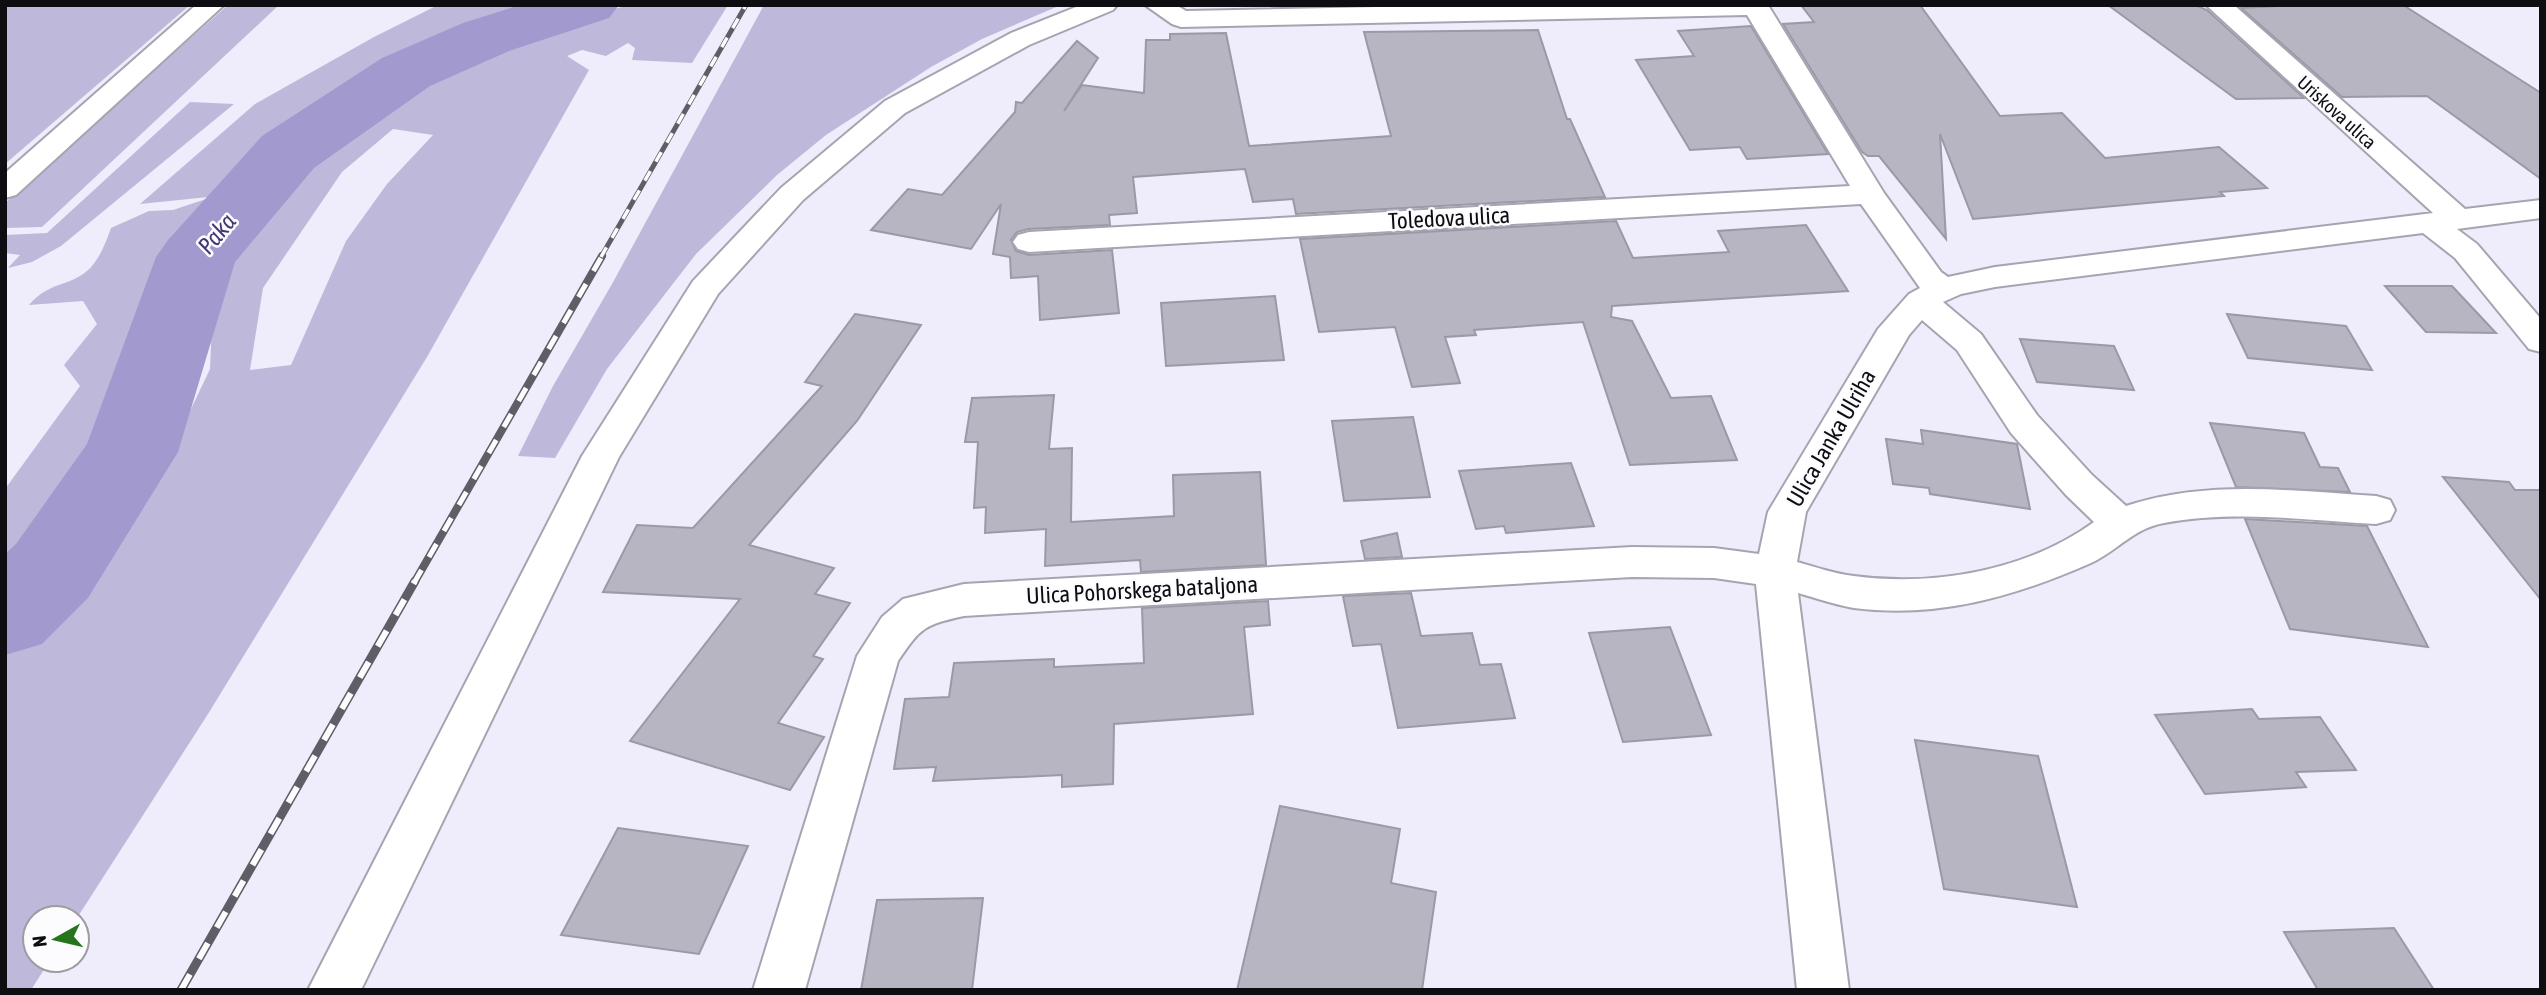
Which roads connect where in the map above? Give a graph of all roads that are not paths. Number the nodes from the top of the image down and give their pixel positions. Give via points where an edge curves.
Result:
1 (211, 5) edge
2 (1104, 5) edge
3 (1158, 5) edge
4 (2219, 5) edge
5 (1755, 6) edge
6 (5, 188) edge
7 (1870, 194) junction
8 (2541, 209) edge
9 (2442, 220) junction
10 (1029, 242) dead end
11 (1931, 295) junction
12 (2541, 341) edge
13 (2376, 510) dead end
14 (2120, 523) junction
15 (1775, 572) junction
16 (334, 990) edge
17 (779, 990) edge
18 (1823, 990) edge

1 - 6 street
2 - 16 street via 1020,39 895,107 792,194 705,288 601,456
3 - 5 street via 1181,19
4 - 9 street, Uriskova ulica
5 - 7 street
7 - 10 street, Toledova ulica
7 - 11 street via 1930,279
8 - 9 street
9 - 11 street via 1994,277
9 - 12 street, Uriskova ulica
11 - 14 street via 2024,424 2078,485
11 - 15 street, Ulica Janka Ulriha via 1895,329 1787,512
13 - 14 street, Ulica Pohorskega bataljona via 2219,503 2161,509
14 - 15 street, Ulica Pohorskega bataljona via 2085,549 2046,566 1998,583 1946,592 1853,592
15 - 17 street, Ulica Pohorskega bataljona via 1714,563 1632,562 977,599 918,610 878,656
15 - 18 street, Ulica Janka Ulriha

